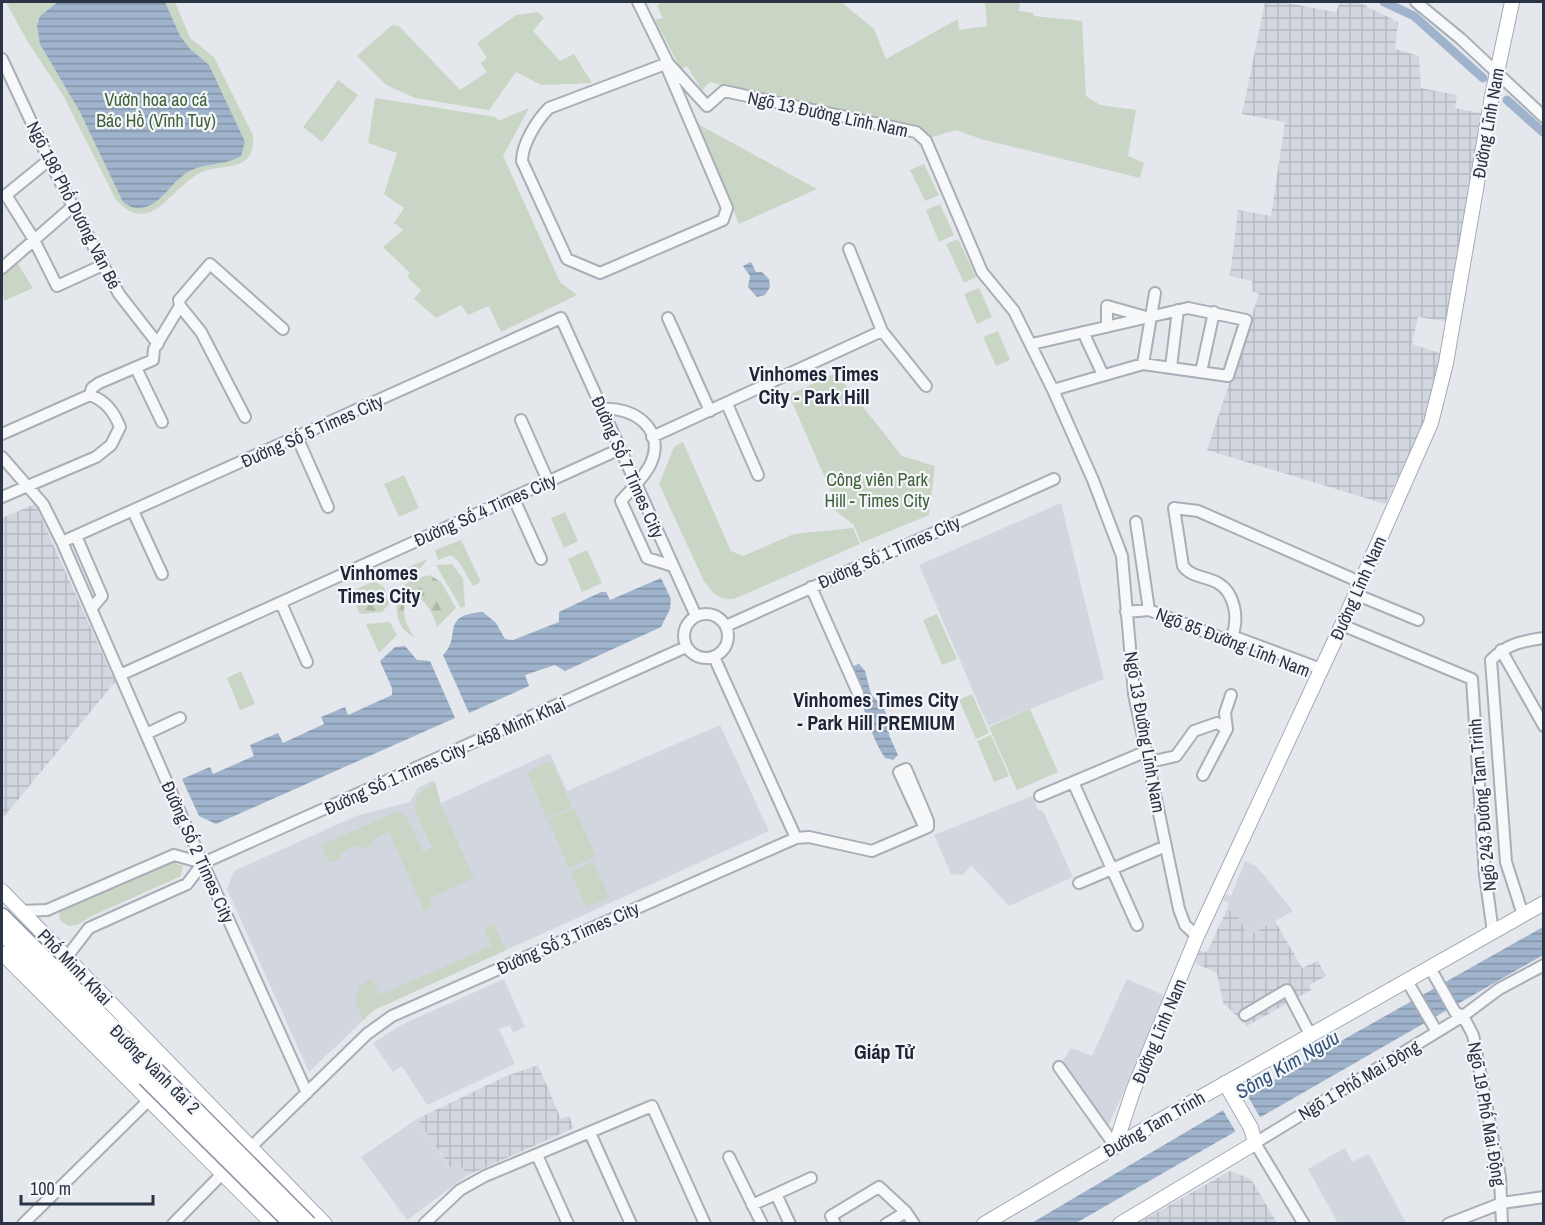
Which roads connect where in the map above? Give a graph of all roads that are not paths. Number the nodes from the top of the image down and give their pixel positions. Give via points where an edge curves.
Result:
1 (638, 2) edge
2 (1416, 2) edge
3 (1512, 2) edge
4 (2, 59) edge
5 (668, 63) junction
6 (1497, 74) junction
7 (1544, 117) edge
8 (49, 160) junction
9 (72, 207) junction
10 (33, 238) junction
11 (849, 249) dead end
12 (103, 265) junction
13 (2, 268) edge
14 (1155, 293) dead end
15 (180, 306) junction
16 (1178, 310) junction
17 (1214, 312) junction
18 (561, 318) joint
19 (668, 318) dead end
20 (1149, 318) junction
21 (1107, 327) junction
22 (283, 328) dead end
23 (882, 331) junction
24 (1083, 332) junction
25 (158, 344) junction
26 (1032, 344) junction
27 (1143, 364) junction
28 (1171, 367) junction
29 (136, 368) junction
30 (1201, 372) junction
31 (1103, 375) junction
32 (926, 386) dead end
33 (1053, 390) junction
34 (90, 395) junction
35 (727, 404) junction
36 (602, 409) junction
37 (710, 411) junction
38 (245, 417) dead end
39 (521, 420) dead end
40 (162, 422) dead end
41 (2, 434) edge
42 (297, 437) junction
43 (652, 437) junction
44 (620, 449) junction
45 (2, 457) edge
46 (758, 475) dead end
47 (1054, 479) dead end
48 (548, 481) junction
49 (635, 483) junction
50 (28, 486) junction
51 (2, 497) edge
52 (513, 497) junction
53 (328, 507) dead end
54 (133, 511) junction
55 (1136, 522) dead end
56 (76, 536) junction
57 (62, 542) junction
58 (541, 559) dead end
59 (673, 566) junction
60 (162, 574) dead end
61 (811, 587) junction
62 (1357, 588) junction
63 (281, 603) junction
64 (91, 609) junction
65 (1149, 610) junction
66 (1126, 612) junction
67 (696, 616) junction
68 (1418, 620) dead end
69 (1342, 625) junction
70 (726, 627) junction
71 (1544, 638) edge
72 (686, 647) junction
73 (1501, 650) junction
74 (714, 657) junction
75 (307, 662) dead end
76 (1320, 672) junction
77 (120, 675) junction
78 (858, 693) dead end
79 (1231, 695) dead end
80 (180, 718) dead end
81 (1544, 726) edge
82 (1227, 729) junction
83 (146, 734) junction
84 (1149, 756) junction
85 (1203, 775) dead end
86 (1073, 782) junction
87 (1040, 796) dead end
88 (928, 827) junction
89 (796, 838) junction
90 (1166, 846) junction
91 (203, 863) junction
92 (1112, 869) junction
93 (1079, 883) dead end
94 (2, 891) edge
95 (1544, 903) edge
96 (20, 911) junction
97 (1522, 915) junction
98 (2, 916) edge
99 (1137, 925) dead end
100 (1493, 932) junction
101 (2, 933) edge
102 (1197, 936) junction
103 (3, 957) edge
104 (66, 958) junction
105 (1544, 965) edge
106 (1433, 974) junction
107 (1410, 986) junction
108 (1245, 1015) dead end
109 (1463, 1016) junction
110 (1434, 1027) junction
111 (1311, 1036) junction
112 (1059, 1068) dead end
113 (151, 1074) junction
114 (1228, 1088) junction
115 (307, 1093) junction
116 (149, 1100) junction
117 (213, 1110) junction
118 (590, 1133) junction
119 (187, 1137) junction
120 (1255, 1143) junction
121 (1115, 1146) junction
122 (250, 1148) junction
123 (537, 1155) junction
124 (729, 1157) dead end
125 (223, 1173) junction
126 (811, 1178) dead end
127 (776, 1194) junction
128 (1544, 1197) edge
129 (1502, 1203) junction
130 (752, 1205) junction
131 (906, 1212) junction
132 (22, 1224) edge
133 (173, 1224) edge
134 (273, 1224) edge
135 (292, 1224) edge
136 (309, 1224) edge
137 (325, 1224) edge
138 (424, 1224) edge
139 (568, 1224) edge
140 (631, 1224) edge
141 (705, 1224) edge
142 (762, 1224) edge
143 (790, 1224) edge
144 (835, 1224) edge
145 (886, 1224) edge
146 (914, 1224) edge
147 (984, 1224) edge
148 (1120, 1224) edge
149 (1304, 1224) edge
150 (1448, 1224) edge
151 (1502, 1224) edge

1 - 5 street
2 - 6 street
3 - 6 main road, Đường Lĩnh Nam
4 - 8 street, Ngõ 198 Phố Dương Văn Bé
5 - 5 street via 727,208 723,220 600,273 567,258 522,153 549,108
5 - 26 street, Ngõ 13 Đường Lĩnh Nam via 707,106 724,92 916,132 926,141 982,272 1014,311
6 - 7 street
6 - 62 main road, Đường Lĩnh Nam via 1435,411
8 - 9 street, Ngõ 198 Phố Dương Văn Bé
8 - 10 street via 6,195
9 - 10 street
9 - 12 street, Ngõ 198 Phố Dương Văn Bé
10 - 12 street via 57,286
10 - 13 street
11 - 23 street
12 - 25 street, Ngõ 198 Phố Dương Văn Bé via 119,294
14 - 20 street
15 - 22 street via 179,300 210,264
15 - 25 street
15 - 38 street via 201,332
16 - 17 street
16 - 20 street
16 - 28 street
17 - 30 street
17 - 30 street via 1246,320 1228,376
18 - 36 street, Đường Số 7 Times City
18 - 42 street, Đường Số 5 Times City
19 - 37 street
20 - 21 street
20 - 21 street via 1107,306
20 - 27 street
21 - 24 street
23 - 32 street
23 - 35 street
24 - 26 street
24 - 31 street
25 - 29 street via 153,360
26 - 33 street, Ngõ 13 Đường Lĩnh Nam
27 - 28 street
27 - 31 street
28 - 30 street
29 - 34 street via 99,383
29 - 40 street
31 - 33 street
33 - 66 street, Ngõ 13 Đường Lĩnh Nam via 1122,556
34 - 41 street
34 - 50 street via 100,399 114,414 120,428 111,445 96,457
35 - 37 street
35 - 46 street
36 - 43 street via 631,411 643,421
36 - 44 street, Đường Số 7 Times City
37 - 43 street
39 - 48 street
42 - 53 street
42 - 54 street, Đường Số 5 Times City
43 - 49 street via 652,461
44 - 48 street, Đường Số 4 Times City
44 - 49 street, Đường Số 7 Times City
45 - 50 street, Đường Số 2 Times City
47 - 61 street, Đường Số 1 Times City
48 - 52 street, Đường Số 4 Times City
49 - 59 street, Đường Số 7 Times City
49 - 59 street via 621,501 647,558
50 - 51 street
50 - 57 street, Đường Số 2 Times City via 43,504
52 - 58 street
52 - 63 street, Đường Số 4 Times City
54 - 56 street, Đường Số 5 Times City
54 - 60 street
55 - 65 street, Ngõ 85 Đường Lĩnh Nam
56 - 57 street, Đường Số 5 Times City
56 - 64 street via 102,596
57 - 64 street, Đường Số 2 Times City
59 - 67 street, Đường Số 7 Times City
61 - 70 street, Đường Số 1 Times City
61 - 78 street
62 - 68 street
62 - 69 main road, Đường Lĩnh Nam
62 - 76 street via 1198,511 1174,508 1184,566 1188,572 1219,583 1234,603 1232,636
63 - 75 street
63 - 77 street, Đường Số 4 Times City
64 - 77 street, Đường Số 2 Times City
65 - 66 street, Ngõ 85 Đường Lĩnh Nam
65 - 76 street, Ngõ 85 Đường Lĩnh Nam
66 - 84 street, Ngõ 13 Đường Lĩnh Nam via 1134,694
67 - 70 street via 713,615
67 - 72 street via 684,632
69 - 76 main road, Đường Lĩnh Nam
69 - 100 street, Ngõ 243 Đường Tam Trinh via 1472,679 1485,875
70 - 74 street via 726,644
71 - 73 street via 1520,641
72 - 74 street via 698,657
72 - 91 street, Đường Số 1 Times City - 458 Minh Khai
73 - 81 street
73 - 97 street via 1491,660 1502,813 1506,862
74 - 89 street
76 - 102 main road, Đường Lĩnh Nam
77 - 83 street, Đường Số 2 Times City
79 - 82 street via 1225,713
80 - 83 street
82 - 84 street via 1217,723 1197,728 1176,756
82 - 85 street
83 - 91 street, Đường Số 2 Times City
84 - 86 street
84 - 90 street, Ngõ 13 Đường Lĩnh Nam
86 - 87 street
86 - 92 street
88 - 88 street via 906,769 899,771 923,824
88 - 89 street, Đường Số 3 Times City via 872,851 809,837
89 - 115 street, Đường Số 3 Times City via 392,1016 372,1029
90 - 92 street
90 - 102 street, Ngõ 13 Đường Lĩnh Nam via 1179,909 1185,925
91 - 96 street via 174,855 47,910
91 - 104 street, Đường Số 1 Times City - 458 Minh Khai via 187,884 89,928
91 - 115 street, Đường Số 2 Times City
92 - 93 street
92 - 99 street
94 - 96 main road, Phố Minh Khai
95 - 97 main road, Đường Tam Trinh
96 - 104 main road, Phố Minh Khai
97 - 100 main road, Đường Tam Trinh
98 - 113 highway, Đường Vành đai 2
100 - 106 main road, Đường Tam Trinh
101 - 113 highway
102 - 121 main road, Đường Lĩnh Nam via 1133,1091
103 - 116 main road
104 - 117 main road, Phố Minh Khai
105 - 109 street via 1499,989
106 - 107 main road, Đường Tam Trinh
106 - 109 street via 1453,1009
107 - 110 street
107 - 111 main road, Đường Tam Trinh
108 - 111 street via 1287,990
109 - 110 street, Ngõ 1 Phố Mai Động
109 - 129 street, Ngõ 19 Phố Mai Động via 1478,1057
110 - 120 street, Ngõ 1 Phố Mai Động
111 - 114 main road, Đường Tam Trinh
112 - 121 street
113 - 135 highway, Đường Vành đai 2, bridge
113 - 136 highway, Đường Vành đai 2, bridge
114 - 120 main road via 1251,1128
114 - 121 main road, Đường Tam Trinh
115 - 122 street, Đường Số 3 Times City
116 - 119 main road
116 - 132 street
117 - 119 main road
117 - 122 main road, Phố Minh Khai
118 - 123 street
118 - 140 street
118 - 141 street via 652,1106
119 - 125 main road
120 - 148 main road
120 - 149 street
121 - 147 main road, Đường Tam Trinh
122 - 125 main road
122 - 137 main road, Phố Minh Khai
123 - 138 street via 460,1190
123 - 139 street
124 - 130 street
125 - 133 street
125 - 134 main road
126 - 127 street
127 - 130 street
127 - 143 street
128 - 129 street
129 - 150 street
129 - 151 street, Ngõ 19 Phố Mai Động
130 - 142 street
131 - 144 street via 879,1187 831,1216
131 - 145 street
131 - 146 street

